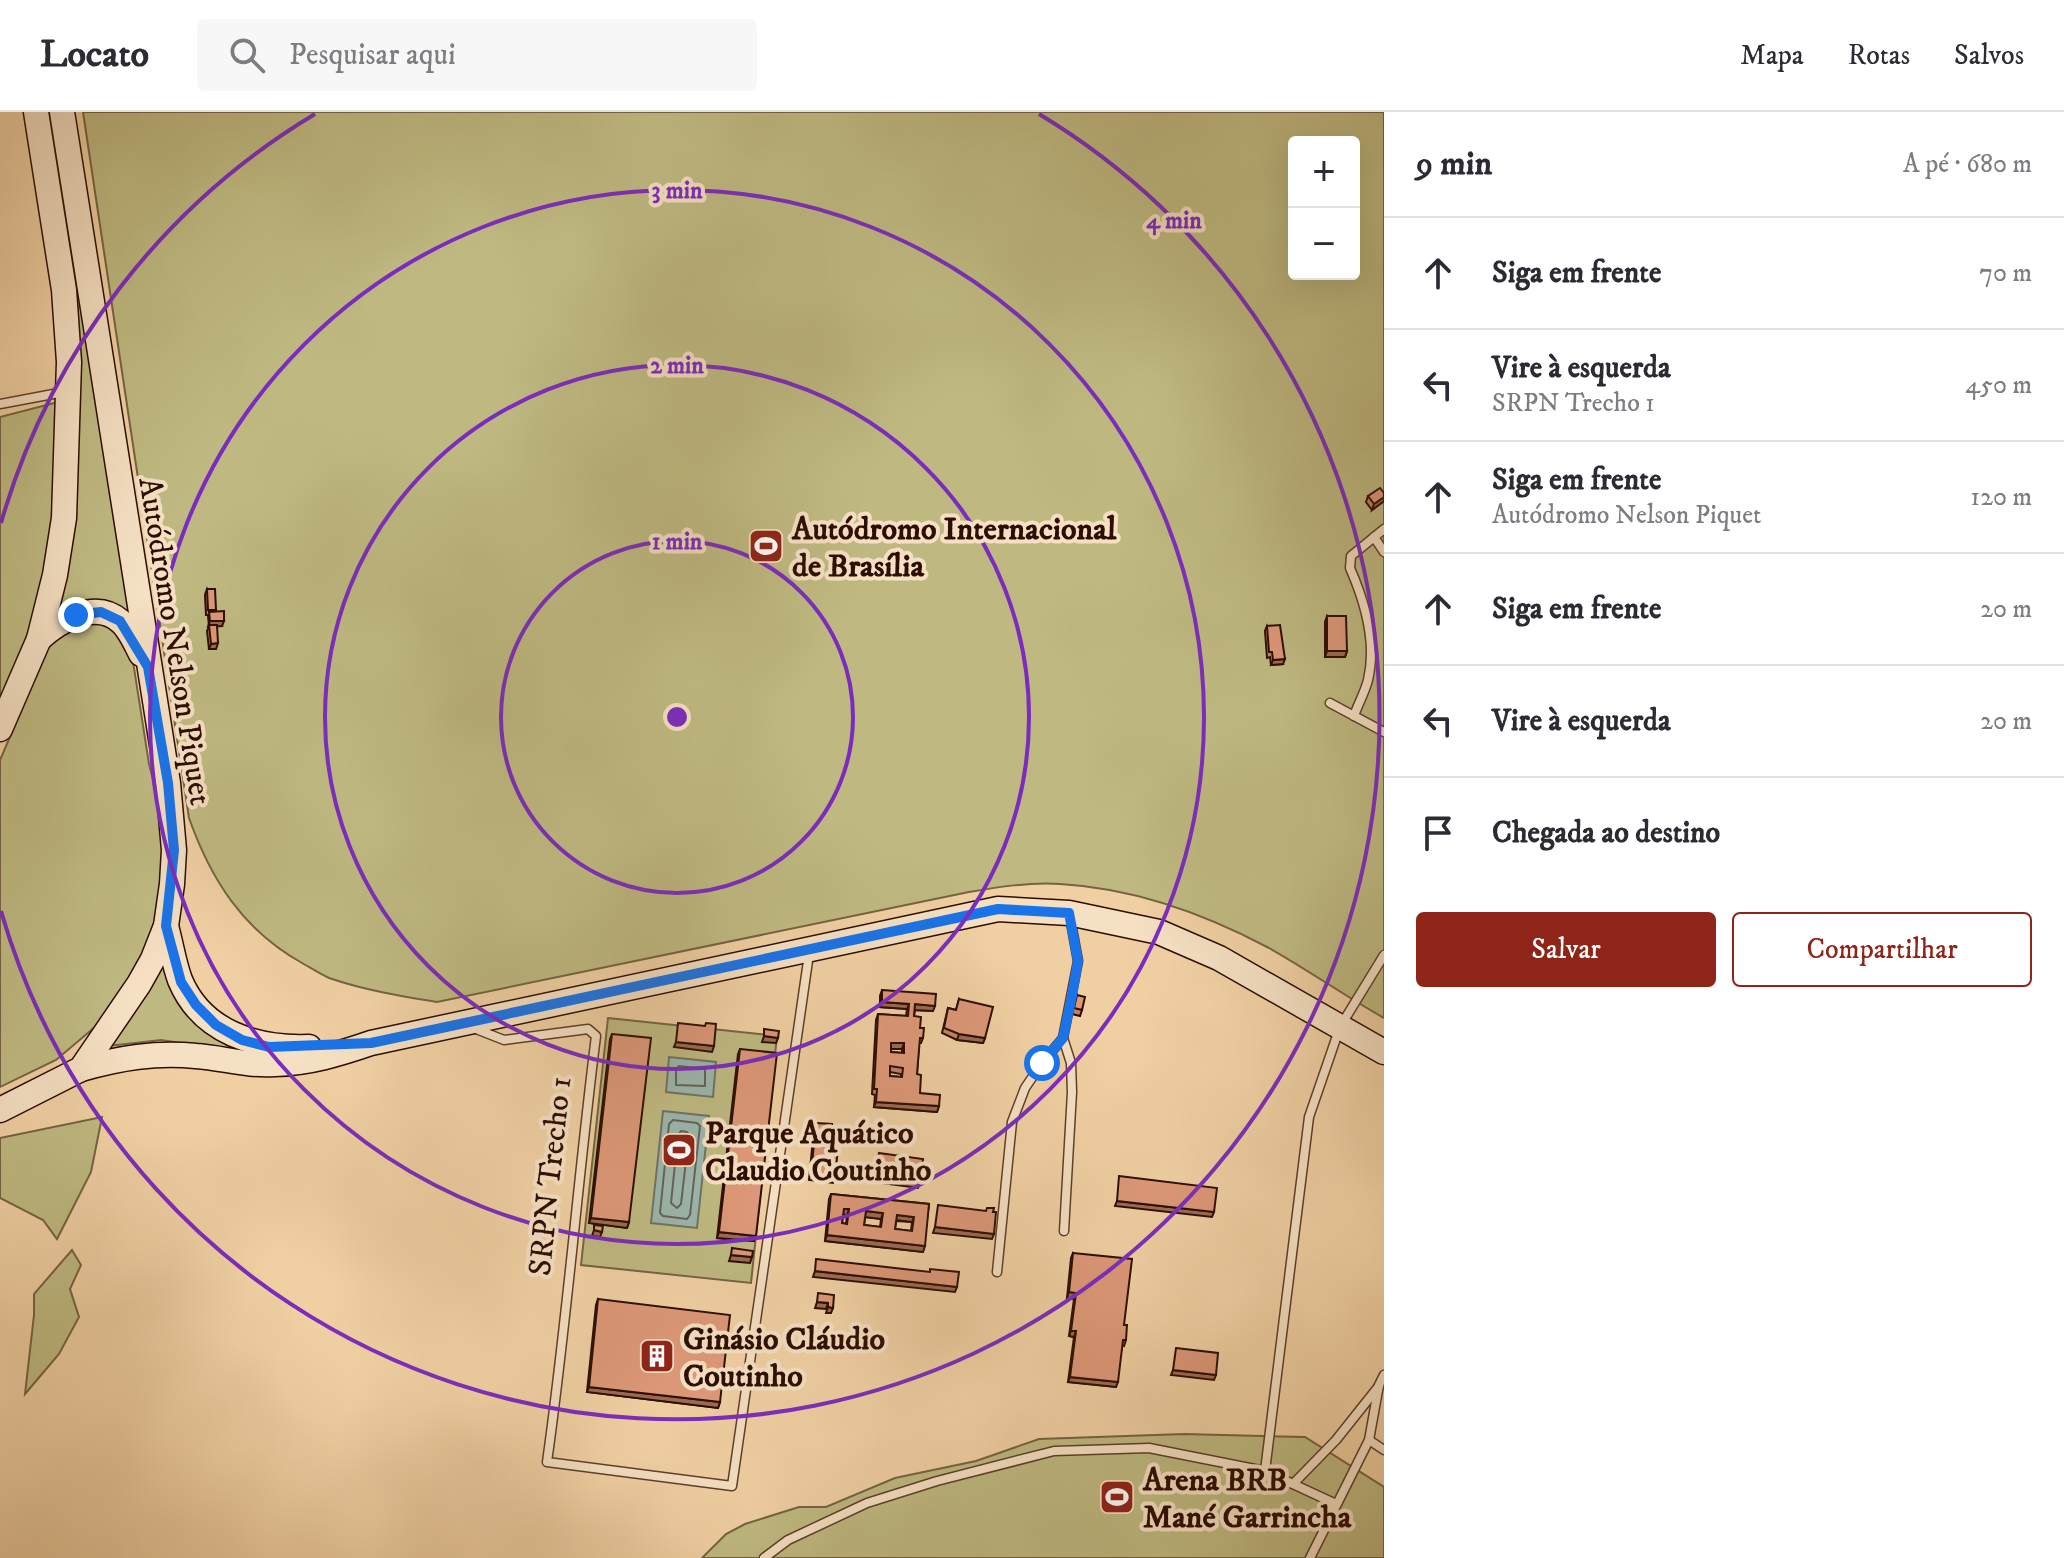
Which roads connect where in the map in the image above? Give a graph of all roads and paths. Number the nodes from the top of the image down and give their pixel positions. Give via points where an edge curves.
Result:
1 (36, 112) edge
2 (62, 112) edge
3 (68, 391) junction
4 (0, 404) edge
5 (1384, 529) edge
6 (1374, 537) junction
7 (1384, 552) edge
8 (39, 639) junction
9 (148, 667) junction
10 (1330, 703) dead end
11 (1354, 716) junction
12 (0, 729) edge
13 (1384, 732) edge
14 (1069, 913) junction
15 (166, 926) junction
16 (809, 949) junction
17 (1384, 955) edge
18 (461, 1023) junction
19 (1340, 1027) junction
20 (1063, 1038) junction
21 (371, 1043) junction
22 (1384, 1052) edge
23 (81, 1069) junction
24 (0, 1110) edge
25 (1064, 1231) dead end
26 (997, 1272) dead end
27 (1384, 1375) edge
28 (1379, 1385) junction
29 (1369, 1440) junction
30 (1384, 1450) edge
31 (1265, 1471) junction
32 (1293, 1484) junction
33 (1336, 1504) junction
34 (764, 1558) edge
35 (1310, 1558) edge

1 - 3 main road via 64,290
2 - 9 main road, Autódromo Nelson Piquet
3 - 4 lane
3 - 8 main road via 64,518
5 - 6 lane
6 - 7 lane
6 - 11 lane via 1350,562 1367,613 1370,650 1368,678
8 - 9 main road via 56,623 101,612 120,621
8 - 12 main road
9 - 15 main road, Autódromo Nelson Piquet via 174,850
10 - 11 lane
11 - 13 lane
14 - 16 main road via 998,909
14 - 19 main road via 1159,932 1219,958
14 - 20 lane via 1078,961
15 - 21 main road via 188,993 216,1025 242,1040 269,1047
15 - 23 main road, Autódromo Nelson Piquet via 139,984
16 - 18 main road
16 - 18 lane, SRPN Trecho 1 via 732,1486 547,1462 596,1036 588,1029 504,1040
17 - 19 lane
18 - 21 main road
19 - 22 main road
19 - 31 lane via 1309,1117
20 - 25 lane via 1072,1092
20 - 26 lane via 1025,1088 1012,1122
21 - 23 main road via 273,1065 160,1054
23 - 24 main road, Autódromo Nelson Piquet
27 - 28 lane
28 - 29 lane
28 - 32 lane
29 - 30 lane
29 - 33 lane
31 - 32 lane
31 - 34 lane via 1149,1448 1054,1451 867,1503 788,1540
32 - 33 lane
33 - 35 lane

